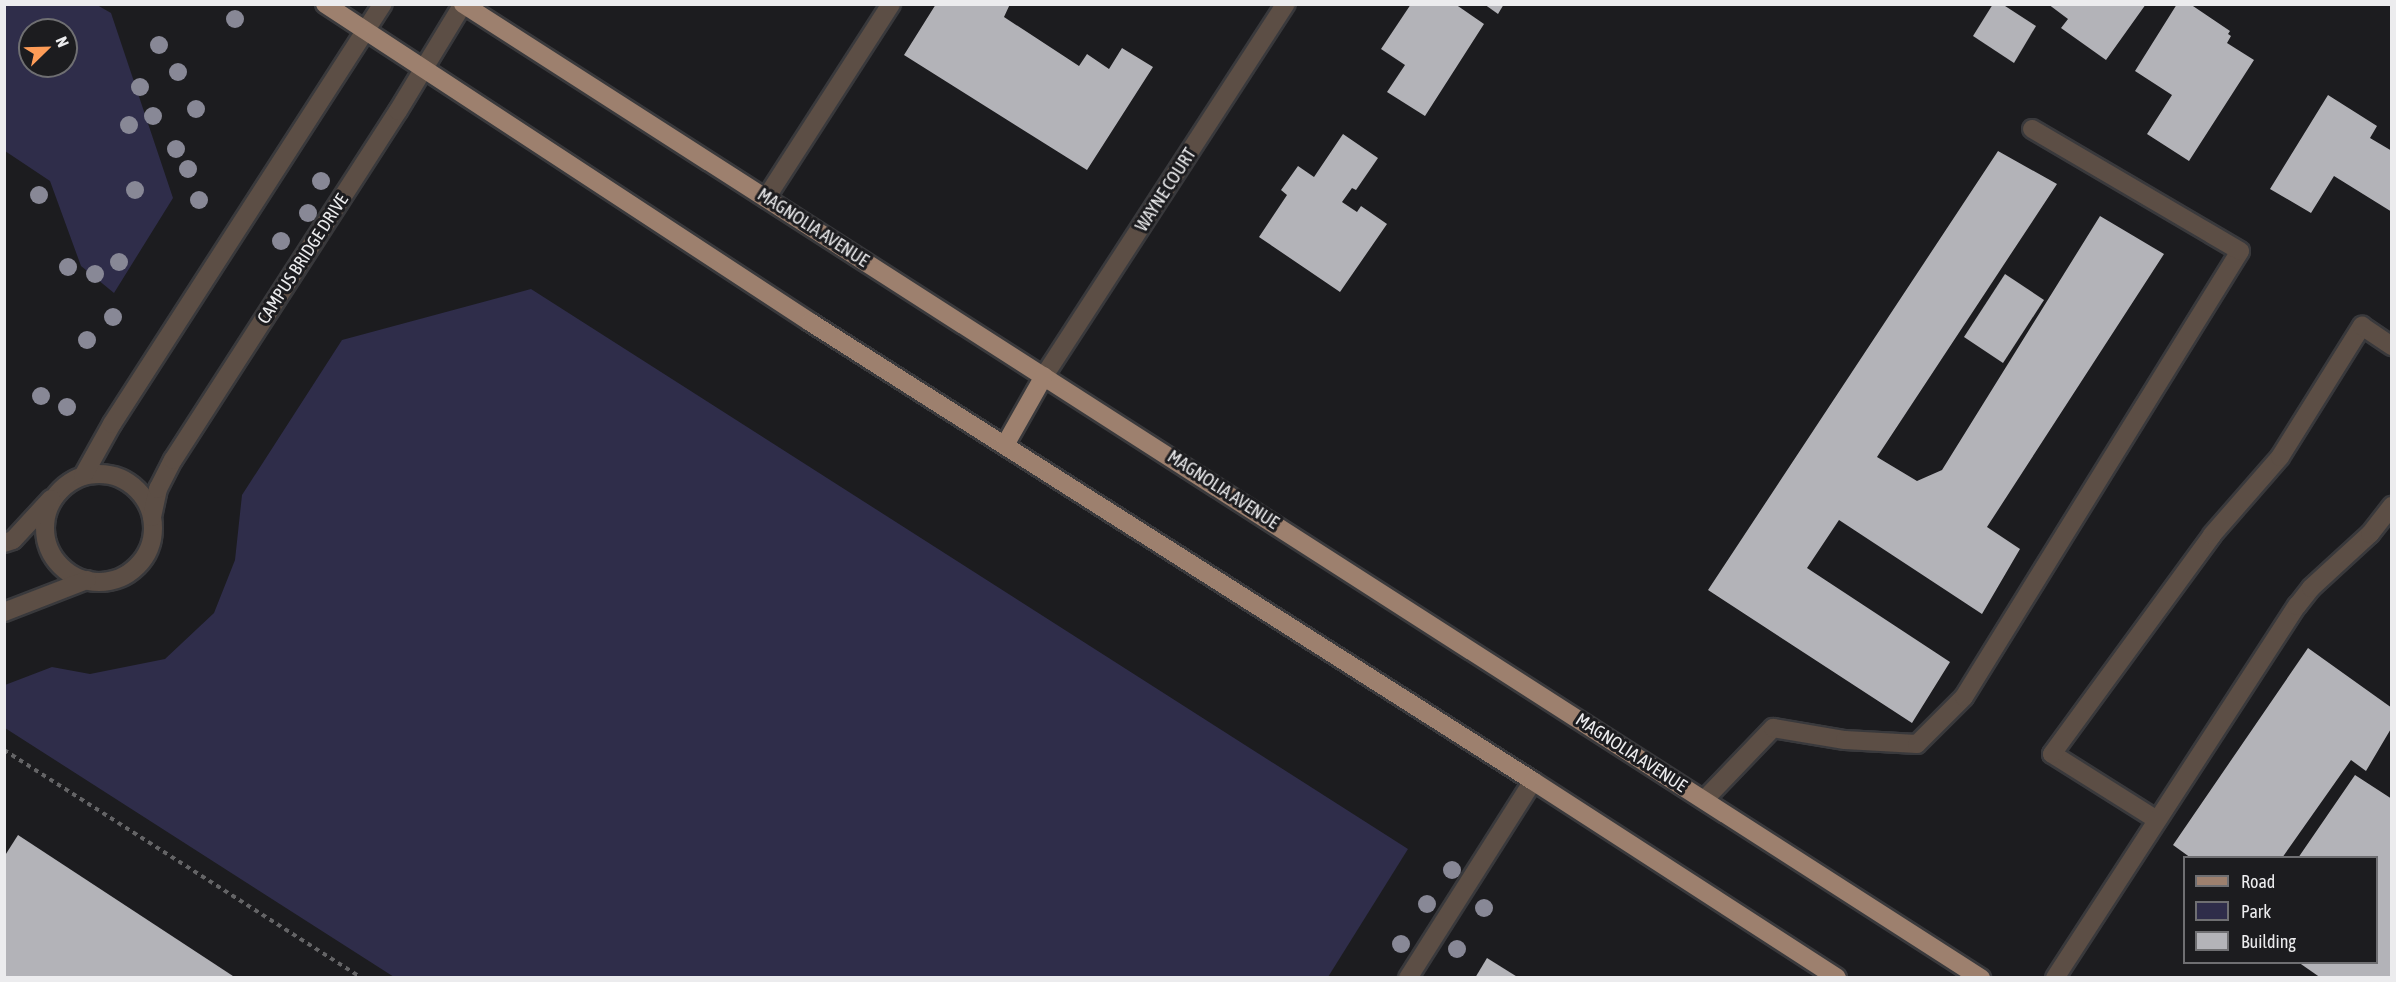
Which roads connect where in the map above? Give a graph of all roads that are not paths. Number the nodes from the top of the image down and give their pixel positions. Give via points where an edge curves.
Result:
1 (325, 4) edge
2 (383, 4) edge
3 (463, 4) edge
4 (891, 4) edge
5 (1286, 4) edge
6 (366, 31) junction
7 (424, 68) junction
8 (2032, 129) dead end
9 (766, 198) junction
10 (2391, 346) edge
11 (1044, 376) junction
12 (1005, 445) junction
13 (84, 476) junction
14 (55, 496) junction
15 (2391, 506) edge
16 (152, 517) junction
17 (4, 543) edge
18 (87, 580) junction
19 (4, 612) edge
20 (1533, 781) junction
21 (1704, 800) junction
22 (2157, 820) junction
23 (1408, 978) edge
24 (1837, 978) edge
25 (1981, 978) edge
26 (2055, 978) edge

1 - 6 main road
2 - 6 street
3 - 7 street, CAMPUS BRIDGE DRIVE
3 - 9 main road, MAGNOLIA AVENUE
4 - 9 street
5 - 11 street, WAYNE COURT
6 - 7 main road
6 - 13 street via 119,413
7 - 12 main road
7 - 16 street, CAMPUS BRIDGE DRIVE via 173,460 158,489
8 - 21 street via 2240,251 1964,697 1917,744 1845,740 1773,728
9 - 11 main road, MAGNOLIA AVENUE
10 - 22 street via 2362,326 2280,457 2212,535 2052,754
11 - 12 main road
11 - 21 main road, MAGNOLIA AVENUE
12 - 20 main road
13 - 14 street via 68,483
13 - 16 street via 119,477 146,501
14 - 17 street via 13,540
14 - 18 street via 45,530 49,547 57,562
15 - 22 street via 2370,534 2327,572 2297,606
16 - 18 street, CAMPUS BRIDGE DRIVE via 153,536 136,567 104,582
18 - 19 street, CAMPUS BRIDGE DRIVE
20 - 23 street
20 - 24 main road
21 - 25 main road, MAGNOLIA AVENUE
22 - 26 street

